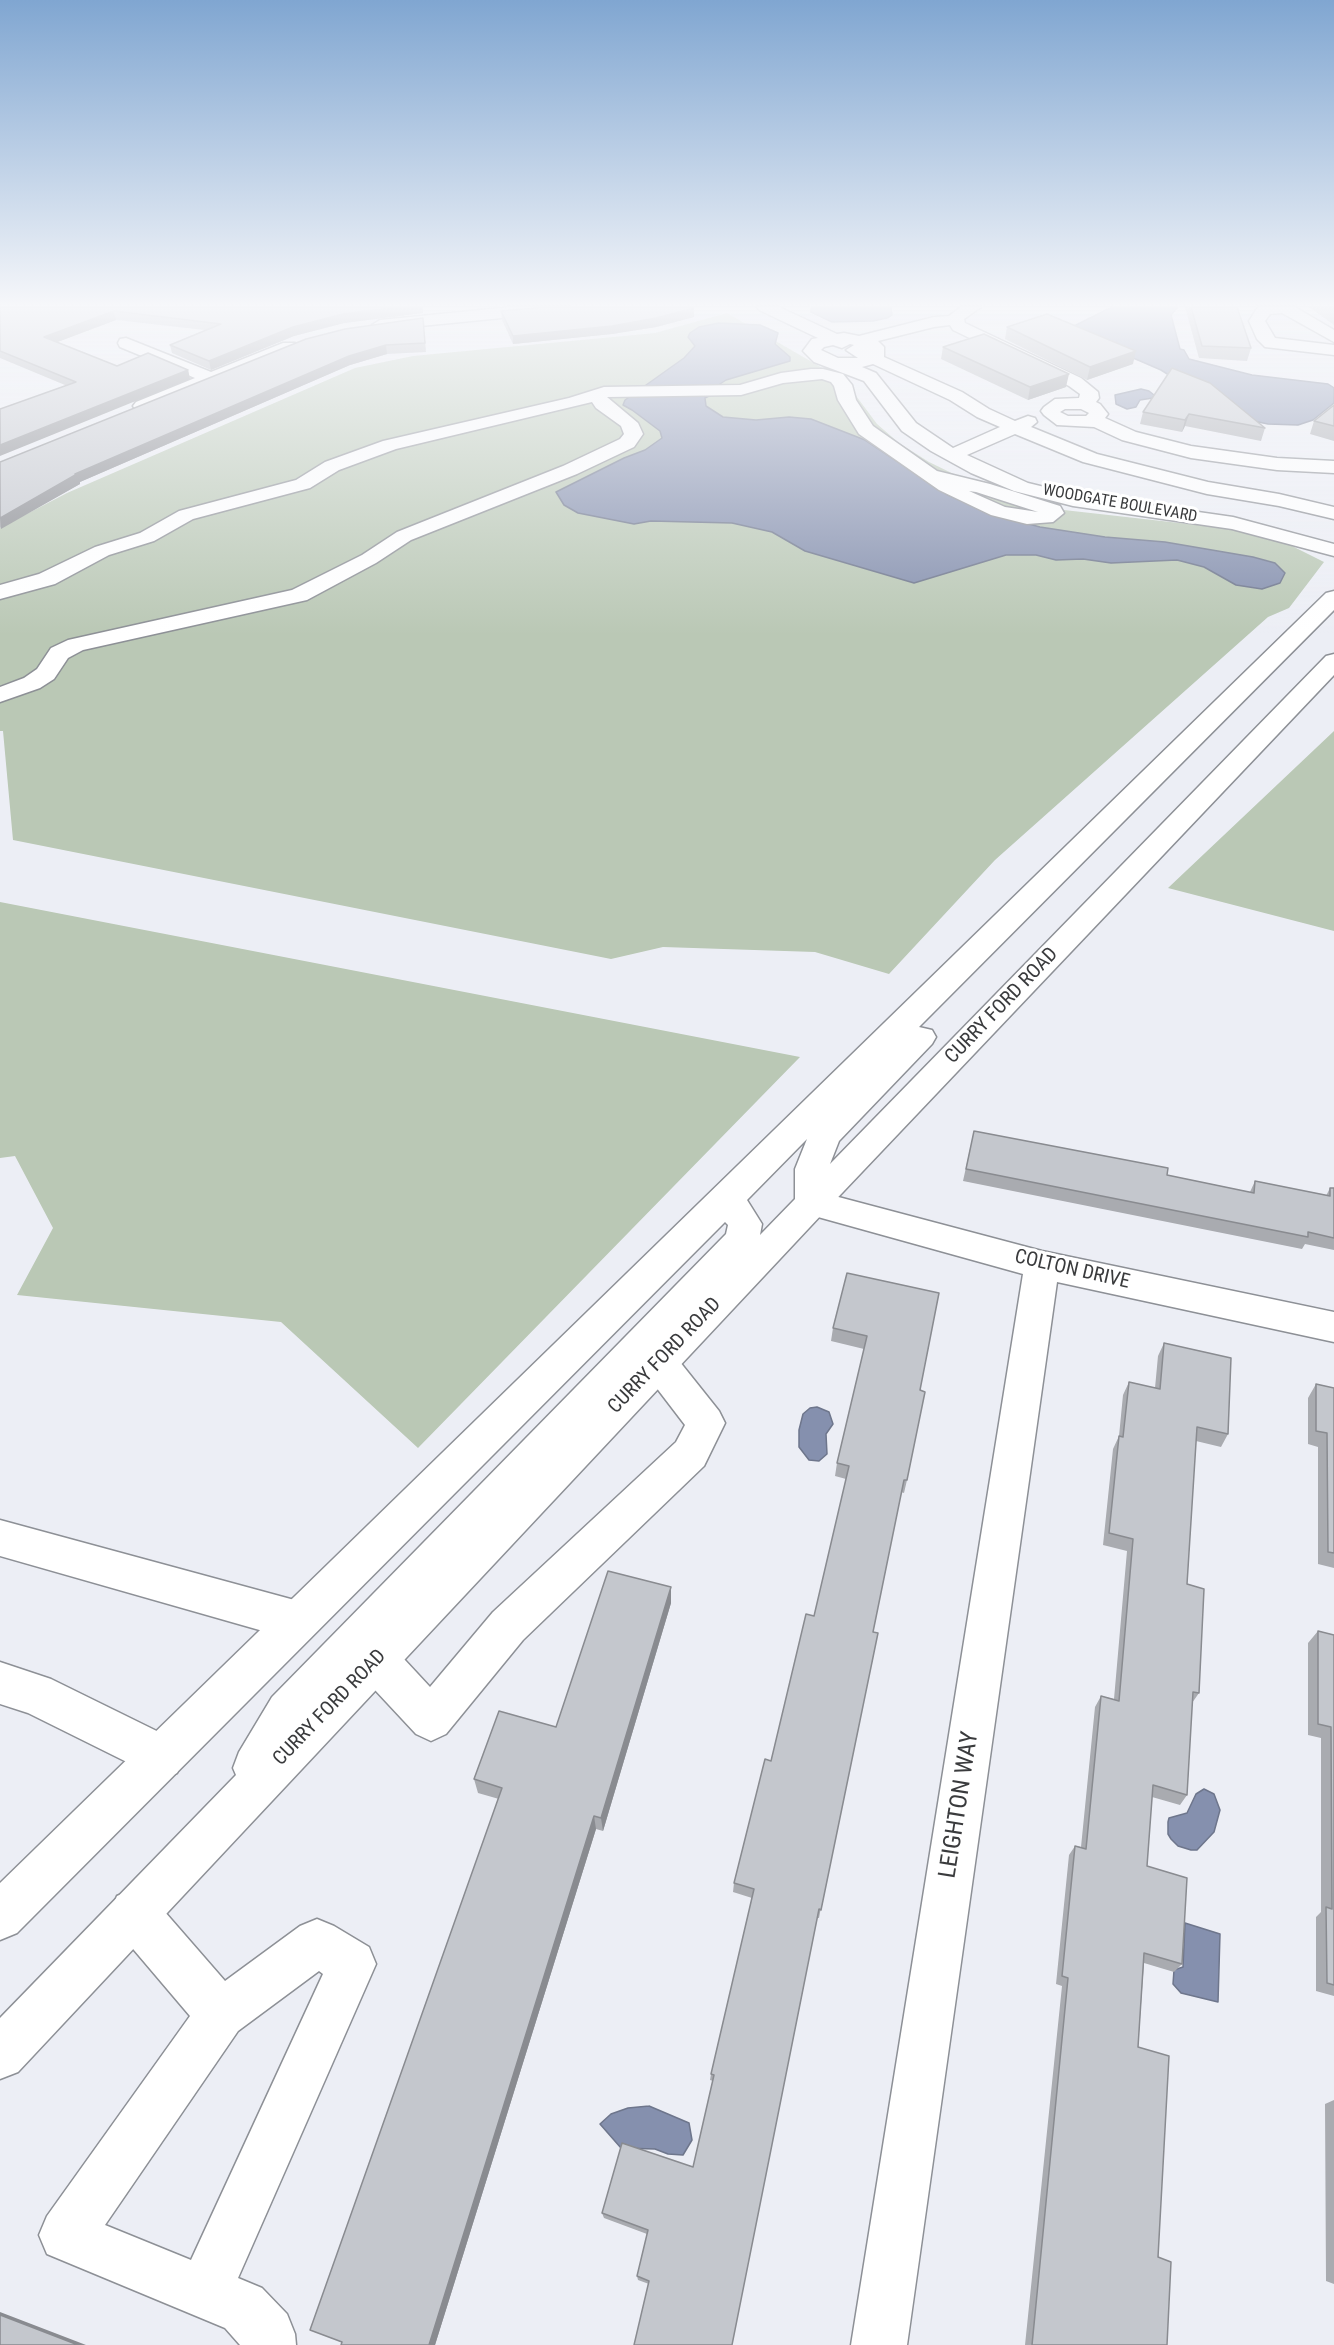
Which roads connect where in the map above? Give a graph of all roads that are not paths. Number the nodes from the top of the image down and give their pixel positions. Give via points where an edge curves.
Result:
1 (512, 416) edge
2 (620, 416) edge
3 (857, 416) edge
4 (901, 416) edge
5 (990, 416) edge
6 (1045, 416) edge
7 (1054, 416) edge
8 (1098, 416) edge
9 (1095, 420) junction
10 (1070, 422) junction
11 (1014, 428) junction
12 (1035, 437) junction
13 (1016, 448) dead end
14 (952, 455) junction
15 (997, 458) dead end
16 (1334, 467) edge
17 (978, 469) junction
18 (931, 475) junction
19 (1334, 513) edge
20 (1334, 550) edge
21 (0, 592) edge
22 (1334, 598) edge
23 (1334, 661) edge
24 (0, 695) edge
25 (1131, 799) junction
26 (727, 1197) junction
27 (812, 1203) junction
28 (1042, 1265) junction
29 (1334, 1327) edge
30 (659, 1363) junction
31 (0, 1538) edge
32 (298, 1621) junction
33 (376, 1660) junction
34 (0, 1683) edge
35 (160, 1757) junction
36 (229, 1813) junction
37 (134, 1913) junction
38 (0, 1916) edge
39 (221, 2014) junction
40 (0, 2054) edge
41 (204, 2293) junction
42 (268, 2345) edge
43 (879, 2345) edge

1 - 21 main road via 390,445 332,466 303,484 186,515 147,537 102,551 47,579
2 - 24 main road via 629,423 634,434 627,443 404,536 299,595 76,645 59,653 46,674
3 - 18 main road via 866,430
4 - 14 main road, WOODGATE BOULEVARD via 909,427
5 - 11 main road, WOODGATE BOULEVARD
6 - 11 main road
7 - 10 main road
8 - 9 main road
9 - 10 main road
9 - 16 main road via 1129,436 1191,452
10 - 12 main road
11 - 12 main road, WOODGATE BOULEVARD
11 - 14 main road
12 - 13 main road
12 - 19 main road, WOODGATE BOULEVARD via 1152,475
14 - 17 main road, WOODGATE BOULEVARD
15 - 17 main road
17 - 20 main road, WOODGATE BOULEVARD via 1021,487 1073,500 1233,523
18 - 18 main road via 998,511 1038,518 1054,513 962,481
22 - 25 main road
23 - 27 main road, CURRY FORD ROAD
25 - 26 main road
25 - 27 main road via 1121,835 825,1135 811,1169
26 - 32 main road
26 - 36 main road via 745,1224 742,1240 287,1712
27 - 28 main road, COLTON DRIVE
27 - 30 main road, CURRY FORD ROAD
28 - 29 main road, COLTON DRIVE
28 - 43 main road, LEIGHTON WAY
30 - 33 main road, CURRY FORD ROAD
30 - 33 main road via 706,1423 690,1454 508,1626 431,1719
31 - 32 main road
32 - 35 main road
33 - 36 main road, CURRY FORD ROAD
34 - 35 main road via 36,1694
35 - 38 main road
36 - 37 main road, CURRY FORD ROAD
37 - 39 main road
37 - 40 main road, CURRY FORD ROAD
39 - 41 main road via 66,2235
39 - 41 main road via 317,1943 352,1964
41 - 42 main road via 243,2307 267,2334

